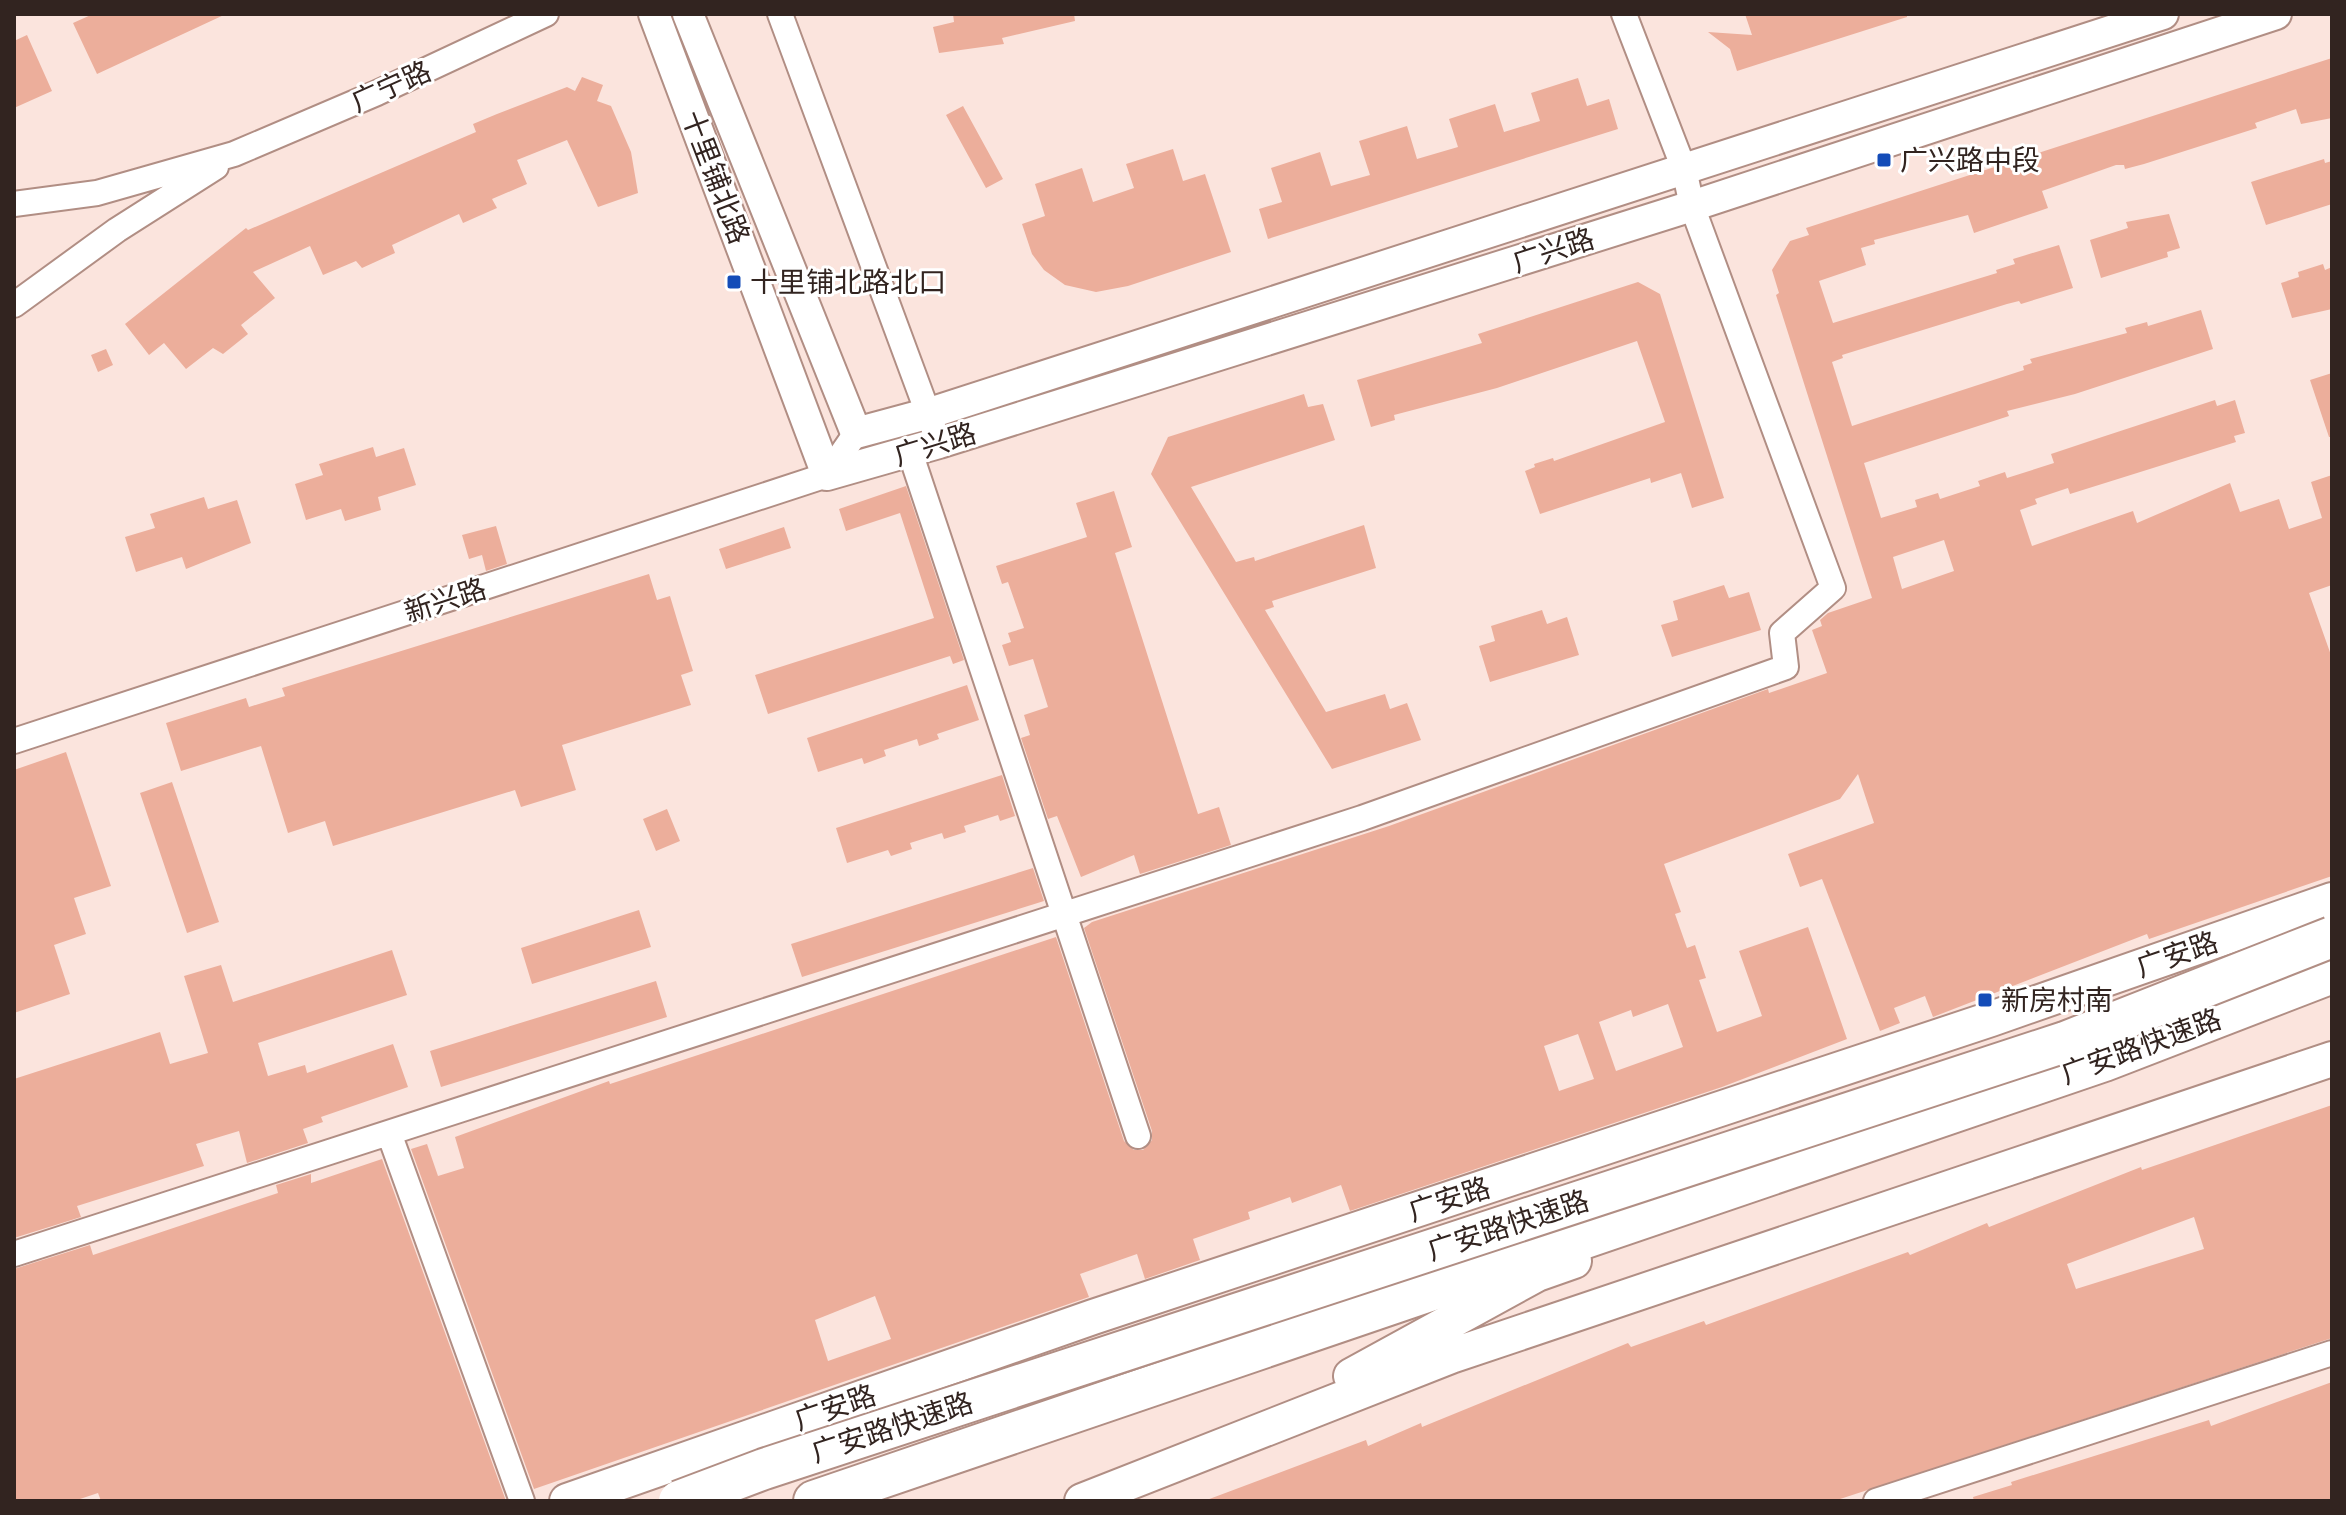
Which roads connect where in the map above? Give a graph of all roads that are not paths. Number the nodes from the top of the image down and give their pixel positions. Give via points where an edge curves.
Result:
1 (546, 14) edge
2 (654, 14) edge
3 (688, 14) edge
4 (780, 14) edge
5 (1624, 14) edge
6 (2163, 14) edge
7 (2276, 14) edge
8 (234, 154) junction
9 (1684, 169) junction
10 (14, 204) edge
11 (1692, 206) junction
12 (14, 305) edge
13 (930, 413) junction
14 (856, 433) junction
15 (939, 443) junction
16 (910, 452) junction
17 (827, 475) junction
18 (14, 741) edge
19 (2332, 900) edge
20 (1066, 915) junction
21 (2332, 937) edge
22 (2332, 958) edge
23 (2332, 973) edge
24 (2332, 993) edge
25 (2332, 1059) edge
26 (1802, 1082) junction
27 (1905, 1104) junction
28 (389, 1133) junction
29 (1138, 1136) dead end
30 (1345, 1234) junction
31 (14, 1254) edge
32 (2332, 1353) edge
33 (1238, 1437) junction
34 (522, 1501) edge
35 (567, 1501) edge
36 (679, 1501) edge
37 (814, 1501) edge
38 (1082, 1501) edge
39 (1876, 1501) edge

1 - 8 street, 广宁路
2 - 17 street, 十里铺北路
3 - 14 street, 十里铺北路
4 - 13 street
5 - 9 street
6 - 9 street, 广兴路
7 - 11 street, 广兴路
8 - 10 street, 广宁路 via 112,189
8 - 12 street, 广宁路
9 - 11 street
9 - 13 street, 广兴路
11 - 15 street, 广兴路
11 - 20 street via 1833,588 1782,633 1786,667 1362,818
13 - 14 street, 广兴路
13 - 15 street
14 - 17 street
15 - 16 street, 广兴路
16 - 17 street, 广兴路
16 - 20 street
17 - 18 street, 新兴路
19 - 26 main road, 广安路
20 - 28 street
20 - 29 street
21 - 36 highway, 广安路快速路, bridge via 2065,1042
22 - 27 main road
23 - 37 highway, 广安路快速路 via 2104,1061
24 - 33 main road via 1537,1274
25 - 33 main road via 1466,1351
26 - 27 main road
26 - 30 main road, 广安路
27 - 30 main road via 1571,1217
28 - 31 street
28 - 34 street
30 - 35 main road, 广安路
32 - 39 street
33 - 38 main road via 1161,1473

